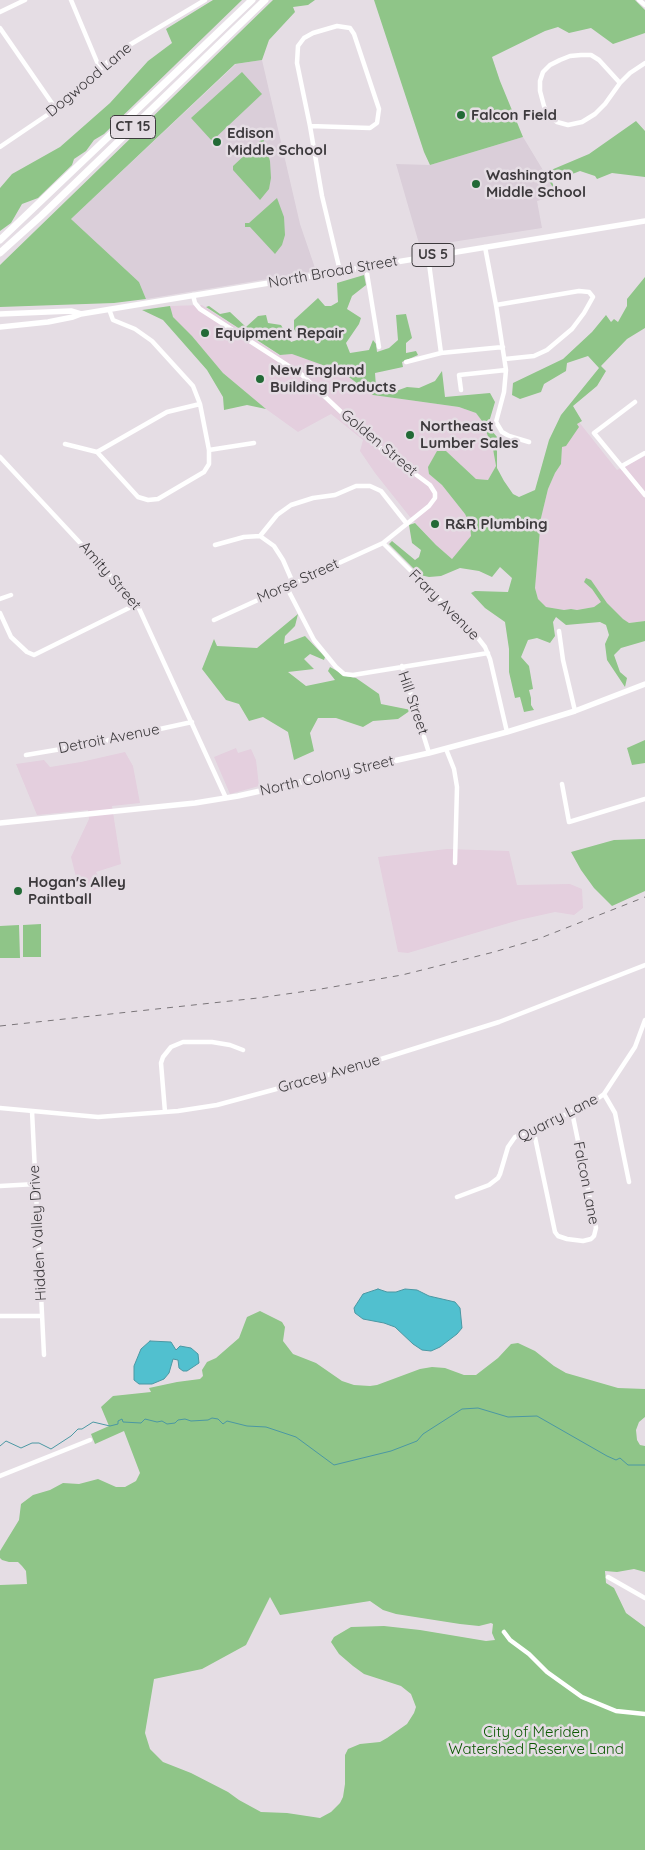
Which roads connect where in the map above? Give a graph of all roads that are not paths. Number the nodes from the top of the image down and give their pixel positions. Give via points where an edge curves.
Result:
1 (25, 0) edge
2 (71, 0) edge
3 (204, 0) edge
4 (252, 0) edge
5 (265, 0) edge
6 (640, 0) edge
7 (645, 5) edge
8 (0, 12) edge
9 (0, 28) edge
10 (645, 63) edge
11 (100, 69) junction
12 (620, 83) junction
13 (56, 109) junction
14 (310, 126) junction
15 (0, 139) edge
16 (2, 146) edge
17 (645, 221) edge
18 (0, 240) edge
19 (485, 247) junction
20 (0, 253) edge
21 (428, 256) junction
22 (366, 267) junction
23 (340, 271) junction
24 (192, 295) junction
25 (496, 305) junction
26 (109, 309) junction
27 (0, 314) edge
28 (16, 314) junction
29 (81, 314) junction
30 (17, 326) junction
31 (0, 327) edge
32 (379, 347) dead end
33 (503, 347) junction
34 (441, 353) junction
35 (504, 359) junction
36 (406, 362) dead end
37 (506, 370) junction
38 (460, 390) dead end
39 (635, 402) dead end
40 (200, 404) junction
41 (529, 442) dead end
42 (254, 443) dead end
43 (65, 444) dead end
44 (209, 450) junction
45 (98, 452) junction
46 (645, 453) edge
47 (0, 456) edge
48 (622, 466) junction
49 (645, 495) edge
50 (407, 524) junction
51 (260, 536) junction
52 (383, 543) junction
53 (215, 545) dead end
54 (293, 583) junction
55 (286, 586) junction
56 (11, 594) dead end
57 (0, 599) edge
58 (137, 604) junction
59 (0, 613) edge
60 (214, 620) dead end
61 (559, 631) dead end
62 (488, 653) junction
63 (402, 666) junction
64 (645, 684) edge
65 (575, 711) junction
66 (192, 722) junction
67 (508, 732) junction
68 (446, 749) junction
69 (429, 753) junction
70 (26, 755) dead end
71 (562, 784) dead end
72 (226, 798) junction
73 (645, 799) edge
74 (0, 824) edge
75 (455, 863) dead end
76 (645, 965) edge
77 (645, 1020) edge
78 (243, 1050) dead end
79 (604, 1094) junction
80 (0, 1108) edge
81 (32, 1112) junction
82 (164, 1112) junction
83 (572, 1112) junction
84 (533, 1128) junction
85 (629, 1182) dead end
86 (36, 1184) junction
87 (0, 1186) edge
88 (457, 1197) dead end
89 (0, 1316) edge
90 (42, 1316) junction
91 (44, 1355) dead end
92 (90, 1440) dead end
93 (0, 1476) edge
94 (608, 1577) dead end
95 (645, 1598) edge
96 (504, 1632) dead end
97 (645, 1714) edge

1 - 8 street
2 - 11 street
3 - 11 street, Dogwood Lane via 121,50
4 - 18 highway, CT 15
5 - 20 highway, CT 15
6 - 7 street
9 - 13 street
10 - 12 street
11 - 13 street, Dogwood Lane
12 - 12 street via 595,114 582,122 568,125 549,115 540,92 543,72 570,56 591,55
13 - 16 street, Dogwood Lane
14 - 14 street via 297,63 298,46 304,38 318,31 337,26 350,28 379,109 377,123 362,129
14 - 23 street
15 - 16 street
17 - 19 main road, North Broad Street / US 5
19 - 21 main road, North Broad Street / US 5
19 - 25 street
21 - 22 main road, North Broad Street / US 5
21 - 34 street
22 - 23 main road, North Broad Street / US 5
22 - 32 street
23 - 24 main road, North Broad Street / US 5
24 - 26 main road, North Broad Street / US 5
24 - 50 street, Golden Street via 200,309 300,373 375,444 433,488 433,502
25 - 33 street
25 - 35 street via 579,290 589,292 593,297 572,329 546,350 528,358
26 - 29 main road, North Broad Street / US 5
26 - 40 street via 113,320 144,334 159,349 193,386
27 - 28 main road, North Broad Street / US 5
28 - 29 main road, North Broad Street / US 5 via 71,311
28 - 30 main road
29 - 30 main road, North Broad Street / US 5
30 - 31 main road, North Broad Street / US 5
33 - 34 street
33 - 35 street
34 - 36 street
35 - 37 street
37 - 38 street via 459,374
37 - 41 street via 496,422 502,432
39 - 48 street via 594,432
40 - 44 street
40 - 45 street via 167,412
42 - 44 street
43 - 45 street
44 - 45 street via 209,464 204,472 158,498 148,500 138,497
46 - 48 street
47 - 58 street, Amity Street
48 - 49 street
50 - 51 street via 382,492 370,486 356,486 336,495 291,505 277,515
50 - 52 street, Golden Street
51 - 53 street via 244,536
51 - 54 street via 274,546
52 - 54 street, Morse Street
52 - 62 street, Frary Avenue via 478,638
54 - 55 street, Morse Street
55 - 60 street, Morse Street
55 - 63 street, Hill Street via 314,640 340,671 353,675
56 - 57 street
58 - 59 street via 34,655 11,637
58 - 66 street, Amity Street
61 - 65 street
62 - 63 street
62 - 67 street, Frary Avenue
63 - 69 street, Hill Street
64 - 65 main road, North Colony Street
65 - 67 main road, North Colony Street
66 - 70 street, Detroit Avenue
66 - 72 street, Amity Street
67 - 68 main road, North Colony Street
68 - 69 main road, North Colony Street
68 - 75 street via 457,786
69 - 72 main road, North Colony Street
71 - 73 street via 569,822
72 - 74 main road, North Colony Street
76 - 82 street, Gracey Avenue via 513,1018 348,1069 216,1105
77 - 79 street, Quarry Lane via 635,1047
78 - 82 street via 230,1044 206,1042 183,1042 171,1047 161,1063
79 - 83 street, Quarry Lane
79 - 85 street via 615,1113
80 - 81 street, Gracey Avenue
81 - 82 street, Gracey Avenue via 98,1117
81 - 86 street, Hidden Valley Drive
83 - 84 street, Quarry Lane
83 - 84 street, Falcon Lane via 596,1228 588,1241 562,1238 553,1228
84 - 88 street, Quarry Lane via 511,1142 494,1182
86 - 87 street
86 - 90 street, Hidden Valley Drive
89 - 90 street
90 - 91 street, Hidden Valley Drive
92 - 93 street
94 - 95 street
96 - 97 street via 547,1672 582,1697 616,1711

